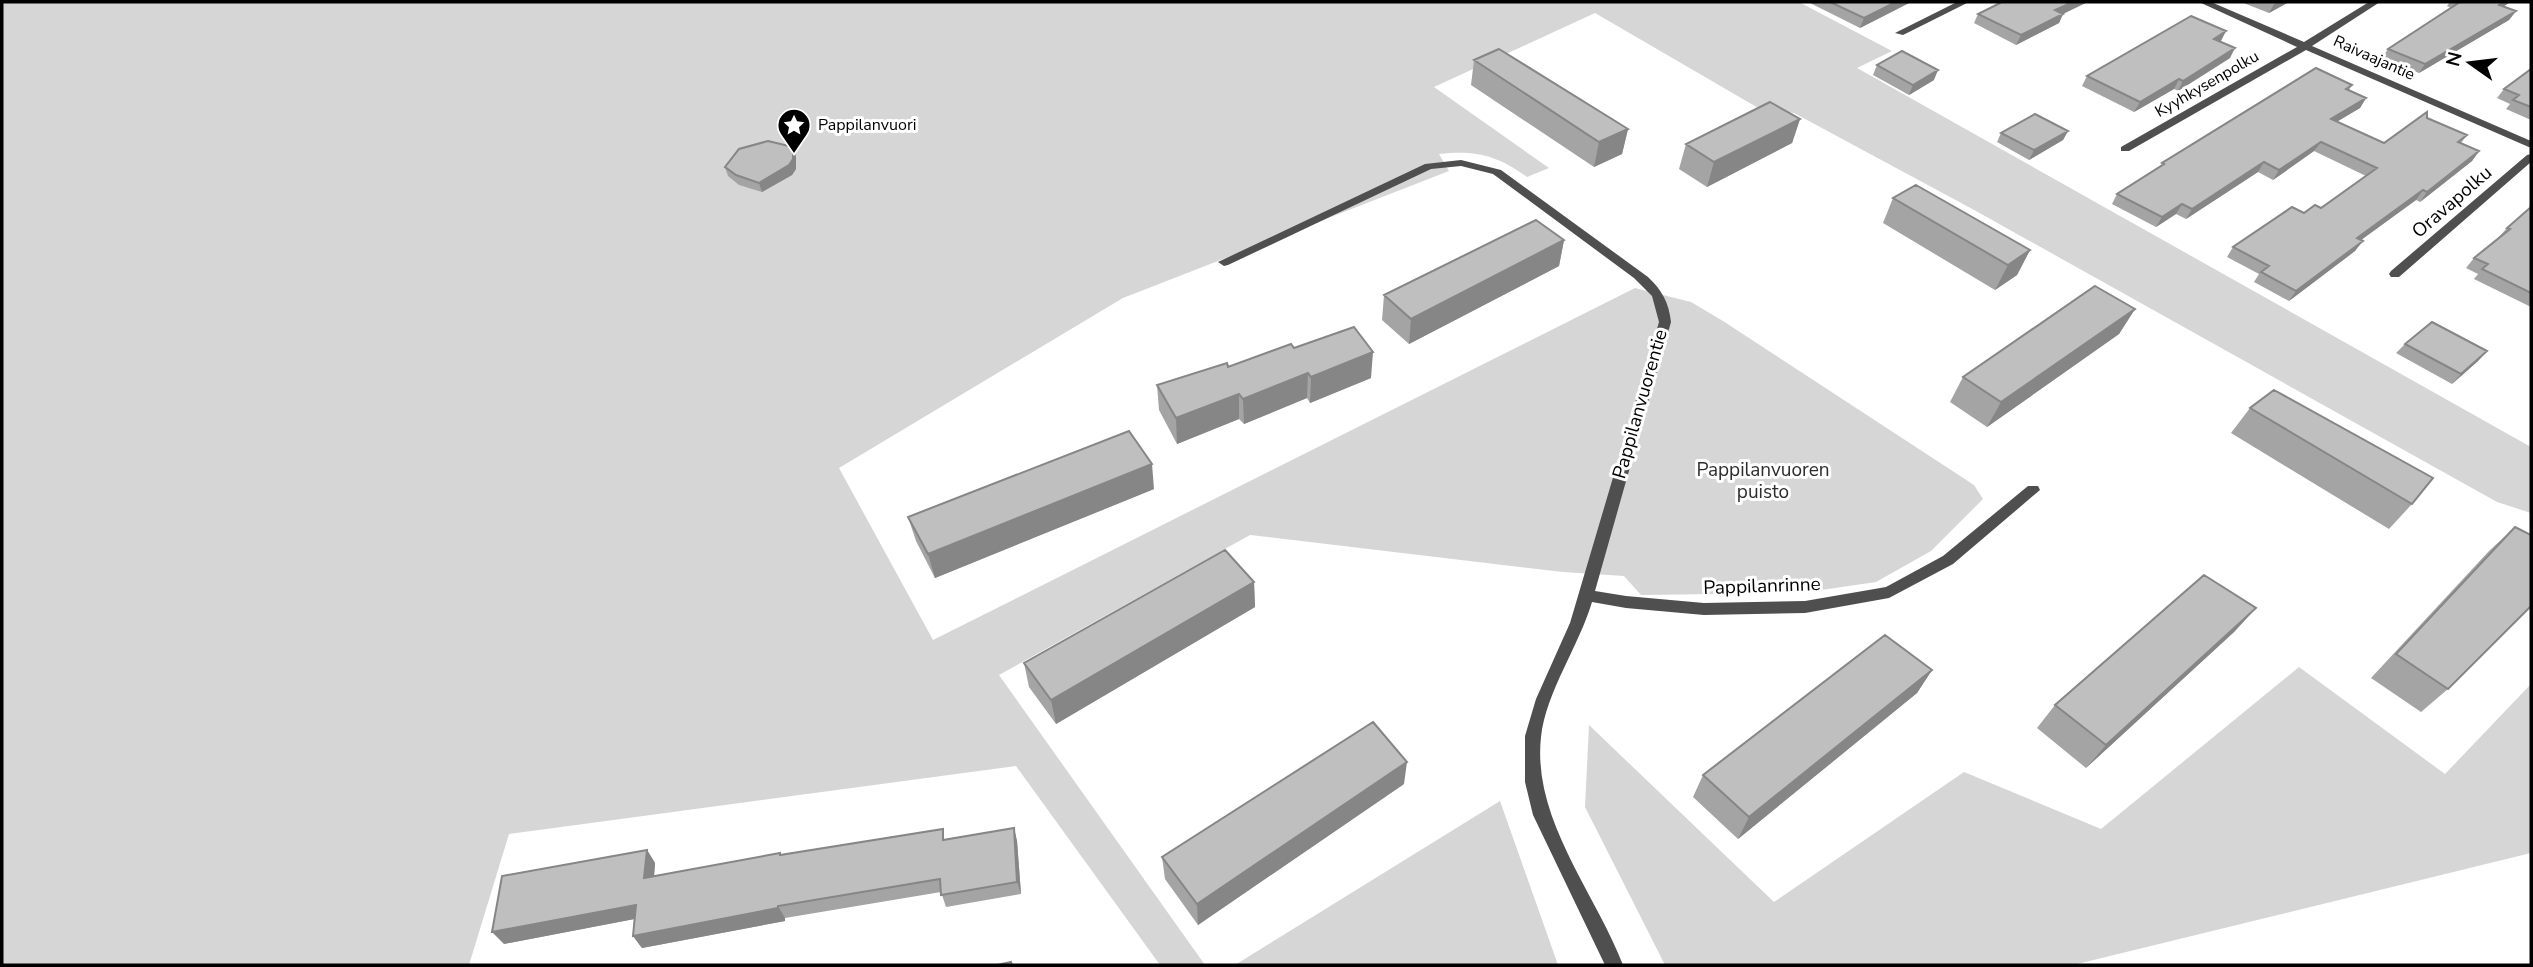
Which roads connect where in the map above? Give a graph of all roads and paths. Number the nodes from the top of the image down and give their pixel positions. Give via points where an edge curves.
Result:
1 (1964, 2) edge
2 (2204, 2) edge
3 (2375, 2) edge
4 (1900, 33) dead end
5 (2304, 45) junction
6 (2531, 145) edge
7 (2125, 149) dead end
8 (2531, 157) edge
9 (1224, 262) dead end
10 (2395, 274) dead end
11 (2033, 490) dead end
12 (1586, 595) junction
13 (1602, 943) junction
14 (1603, 965) edge
15 (1614, 965) edge

1 - 4 street
2 - 5 street, Raivaajantie
3 - 5 street, Kyyhkysenpolku
5 - 6 street, Raivaajantie
5 - 7 street, Kyyhkysenpolku
8 - 10 street, Oravapolku
9 - 12 street, Pappilanvuorentie via 1429,166 1461,163 1497,172 1652,286 1664,305 1665,322
11 - 12 street, Pappilanrinne via 1948,560 1889,592 1805,607 1704,608
12 - 13 street, Pappilanvuorentie via 1544,699 1531,760 1542,815
13 - 14 street, Pappilanvuorentie
13 - 15 street, Pappilanvuorentie

